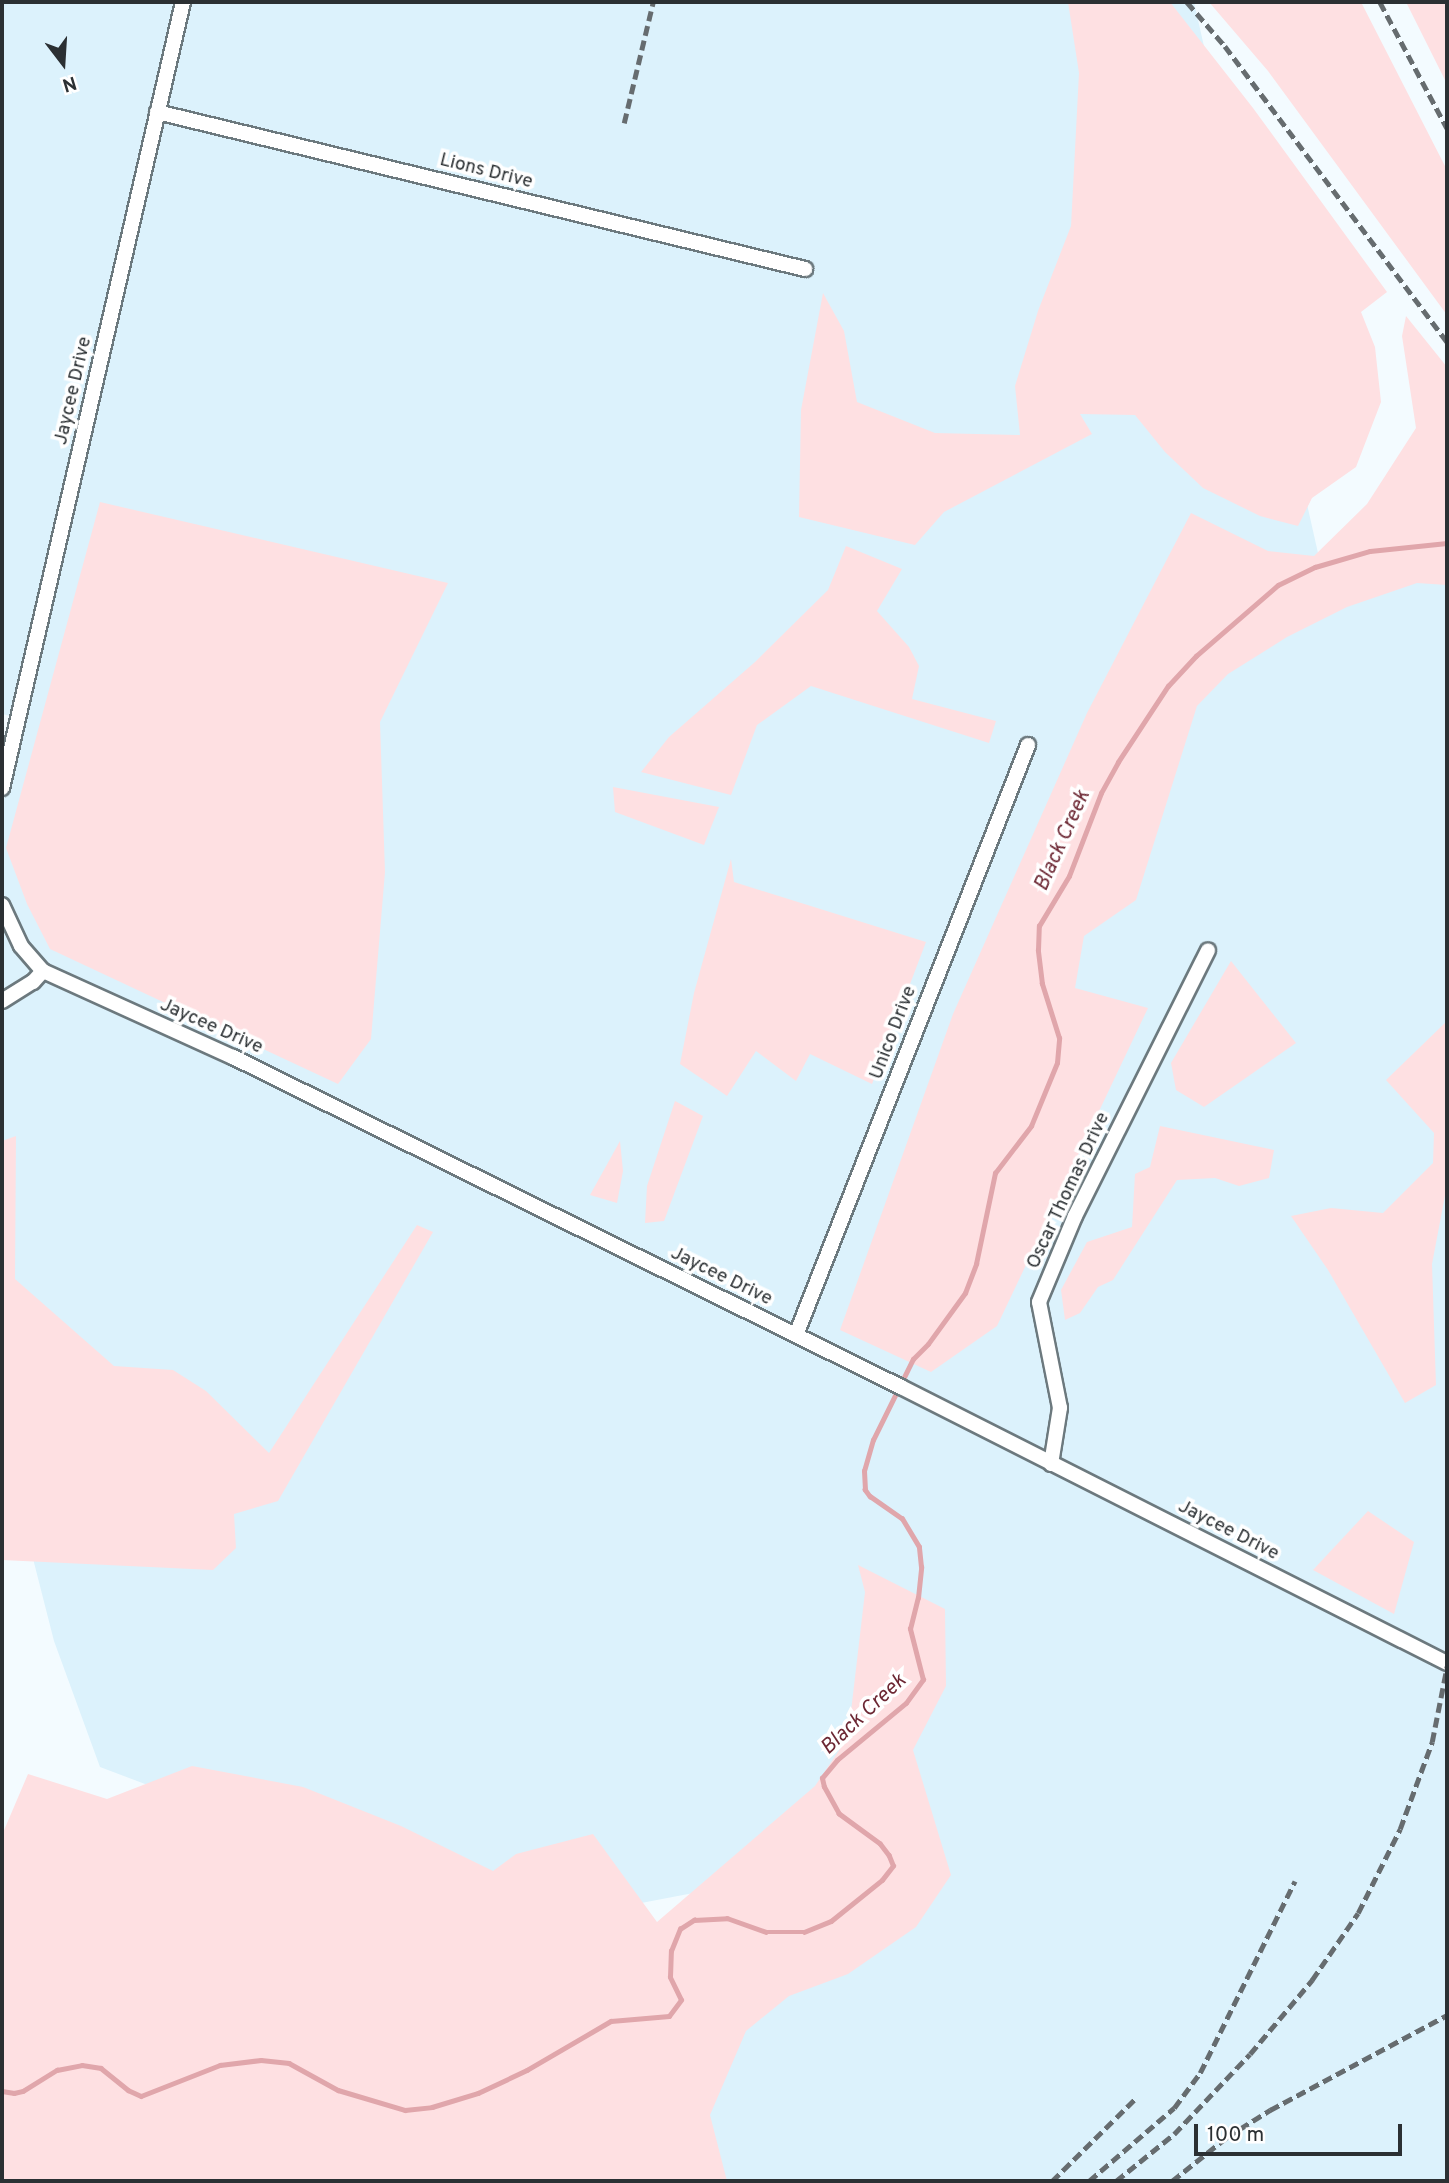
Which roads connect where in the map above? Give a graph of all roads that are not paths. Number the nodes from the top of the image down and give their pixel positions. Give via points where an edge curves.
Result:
1 (183, 2) edge
2 (157, 112) junction
3 (805, 270) dead end
4 (1028, 745) dead end
5 (2, 788) edge
6 (2, 905) edge
7 (1209, 950) dead end
8 (43, 971) junction
9 (2, 1002) edge
10 (796, 1335) junction
11 (1051, 1464) junction
12 (1447, 1664) edge

1 - 2 street, Jaycee Drive
2 - 3 street, Lions Drive
2 - 5 street, Jaycee Drive
4 - 10 street, Unico Drive
6 - 8 street, Jaycee Drive via 20,946
7 - 11 street, Oscar Thomas Drive via 1074,1216 1039,1302 1060,1408
8 - 9 street
8 - 10 street, Jaycee Drive via 233,1057
10 - 11 street, Jaycee Drive
11 - 12 street, Jaycee Drive

